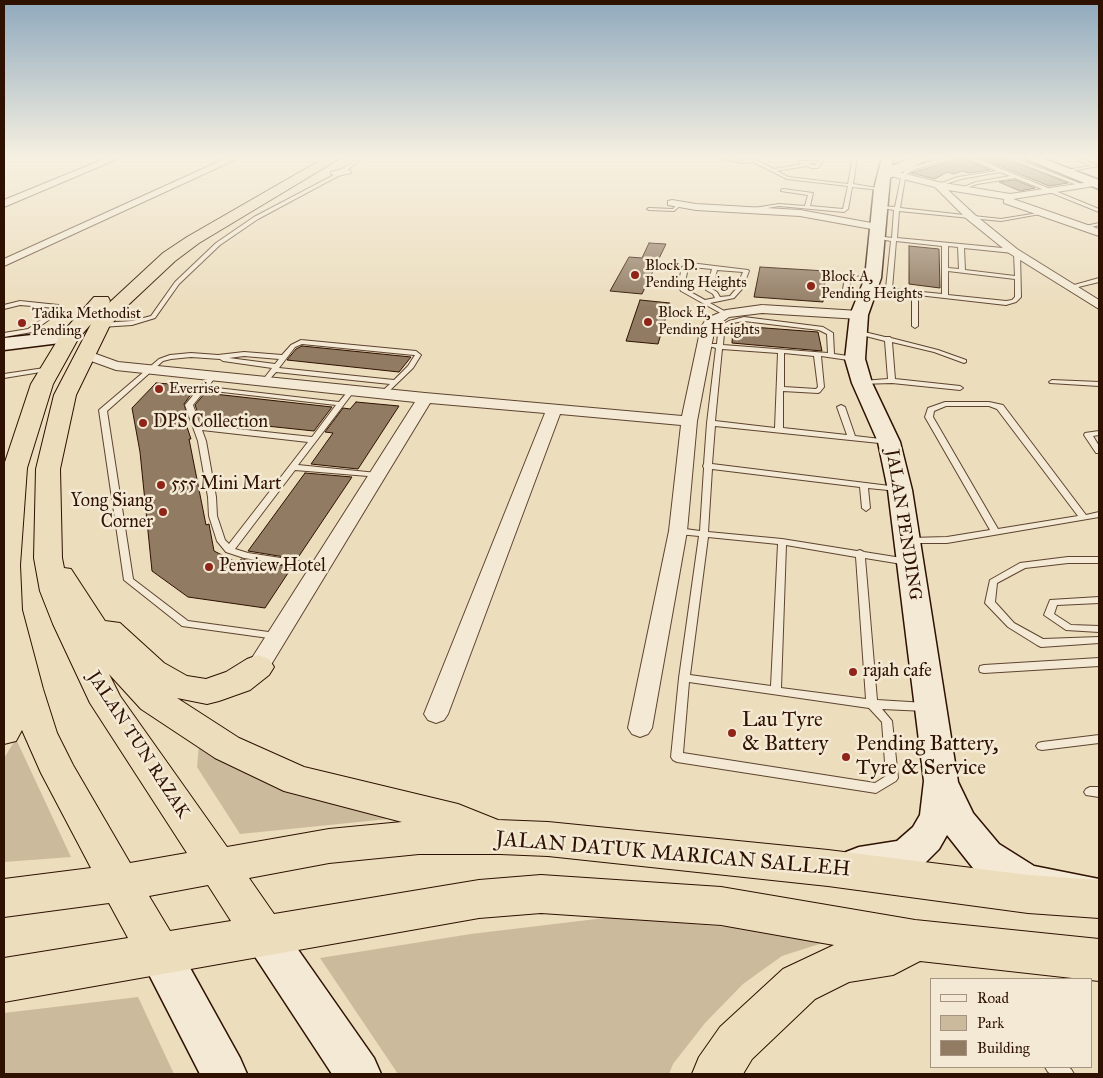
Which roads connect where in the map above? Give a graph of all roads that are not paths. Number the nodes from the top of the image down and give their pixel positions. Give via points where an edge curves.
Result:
1 (126, 207) edge
2 (225, 207) edge
3 (247, 207) edge
4 (273, 207) edge
5 (675, 207) edge
6 (717, 207) edge
7 (846, 207) edge
8 (852, 207) edge
9 (887, 207) edge
10 (897, 207) edge
11 (924, 207) edge
12 (961, 207) edge
13 (1034, 207) edge
14 (649, 208) dead end
15 (779, 208) junction
16 (807, 208) joint
17 (1044, 213) junction
18 (971, 217) junction
19 (1099, 224) edge
20 (1084, 227) junction
21 (1099, 233) edge
22 (945, 245) junction
23 (961, 247) junction
24 (1015, 252) junction
25 (4, 263) edge
26 (715, 267) junction
27 (946, 269) junction
28 (962, 271) junction
29 (1018, 278) junction
30 (1099, 280) edge
31 (878, 285) junction
32 (1070, 287) junction
33 (915, 292) junction
34 (845, 296) dead end
35 (945, 296) junction
36 (706, 302) junction
37 (1099, 305) edge
38 (4, 307) edge
39 (722, 307) junction
40 (858, 324) junction
41 (100, 325) junction
42 (915, 326) dead end
43 (4, 334) edge
44 (888, 338) junction
45 (4, 344) edge
46 (77, 346) junction
47 (711, 346) junction
48 (781, 351) junction
49 (816, 354) junction
50 (832, 355) junction
51 (218, 357) junction
52 (284, 357) junction
53 (855, 359) junction
54 (964, 361) dead end
55 (116, 366) junction
56 (152, 370) junction
57 (272, 372) junction
58 (62, 373) junction
59 (4, 376) edge
60 (213, 376) junction
61 (892, 381) junction
62 (395, 382) junction
63 (1052, 382) dead end
64 (862, 383) junction
65 (1099, 384) edge
66 (202, 388) junction
67 (960, 388) dead end
68 (352, 390) junction
69 (780, 390) junction
70 (383, 394) junction
71 (425, 398) junction
72 (342, 404) junction
73 (841, 407) dead end
74 (554, 409) junction
75 (689, 421) junction
76 (711, 423) junction
77 (197, 427) junction
78 (779, 429) junction
79 (1099, 433) edge
80 (851, 436) junction
81 (314, 440) junction
82 (889, 442) junction
83 (1099, 451) edge
84 (707, 466) junction
85 (293, 467) junction
86 (9, 469) edge
87 (377, 475) junction
88 (864, 486) junction
89 (900, 490) junction
90 (866, 508) dead end
91 (1099, 515) edge
92 (1083, 517) junction
93 (678, 531) junction
94 (995, 532) junction
95 (704, 533) junction
96 (782, 542) junction
97 (229, 550) junction
98 (908, 551) junction
99 (860, 553) junction
100 (48, 558) junction
101 (1099, 560) edge
102 (5, 565) edge
103 (320, 567) junction
104 (1099, 600) edge
105 (5, 610) edge
106 (88, 616) junction
107 (1099, 629) edge
108 (276, 636) junction
109 (1099, 640) edge
110 (16, 650) junction
111 (1099, 662) edge
112 (258, 666) joint
113 (984, 669) dead end
114 (684, 678) junction
115 (776, 691) junction
116 (872, 704) junction
117 (931, 707) junction
118 (436, 714) dead end
119 (640, 728) dead end
120 (4, 731) edge
121 (1099, 740) edge
122 (1042, 746) dead end
123 (941, 781) junction
124 (500, 837) junction
125 (218, 866) junction
126 (828, 868) junction
127 (120, 882) junction
128 (4, 898) edge
129 (1099, 898) edge
130 (264, 935) junction
131 (915, 940) junction
132 (159, 953) junction
133 (1099, 960) edge
134 (8, 981) edge
135 (1055, 1068) edge
136 (224, 1074) edge
137 (358, 1074) edge
138 (716, 1074) edge
139 (1066, 1074) edge

1 - 25 street
2 - 46 highway, JALAN TUN RAZAK via 175,238 128,274 101,300
3 - 41 highway, JALAN TUN RAZAK via 169,257
4 - 41 lane via 218,244 177,283 153,317 132,323
5 - 14 lane via 674,210
6 - 15 street
7 - 16 lane via 844,211
8 - 15 street via 814,215
9 - 31 street, JALAN PENDING
10 - 22 lane
11 - 18 lane
12 - 18 street
13 - 17 street
15 - 16 lane
17 - 18 lane via 1001,220
17 - 20 street
18 - 24 street
19 - 20 lane
20 - 21 street
22 - 23 lane
22 - 27 lane
23 - 24 lane
23 - 28 lane
24 - 29 lane
24 - 32 street
26 - 36 lane via 690,265 685,267 681,280 687,294
26 - 39 lane via 709,290 715,293
26 - 39 lane via 746,271 739,289
27 - 28 lane
27 - 35 lane
28 - 29 lane
29 - 35 lane via 1018,297 1014,301
30 - 32 lane
31 - 33 lane
31 - 34 lane via 851,278
31 - 40 street, JALAN PENDING
32 - 37 street
33 - 35 lane
33 - 42 lane
36 - 39 lane
36 - 39 lane
38 - 43 lane via 20,303 58,307 58,311 30,331
39 - 40 street via 762,309
39 - 47 street via 708,327
40 - 44 lane
40 - 53 street, JALAN PENDING
41 - 46 highway, JALAN TUN RAZAK
44 - 54 lane
44 - 61 lane
45 - 46 street
46 - 55 street
46 - 58 highway, JALAN TUN RAZAK
47 - 48 lane
47 - 50 lane via 724,326 744,319 821,328 830,333
47 - 75 street
47 - 76 lane
48 - 49 lane
48 - 69 lane
49 - 50 lane
49 - 69 lane via 821,387 818,391
50 - 53 lane
51 - 52 lane via 244,354
51 - 56 lane via 170,357 161,360
51 - 57 lane
52 - 57 lane
52 - 62 lane via 293,346 311,341 416,352 418,355 411,367
53 - 64 street, JALAN PENDING
55 - 56 street
55 - 58 street
56 - 60 street
56 - 108 lane via 103,410 129,580 185,624
57 - 60 street
57 - 62 lane
57 - 68 street
58 - 59 lane
58 - 86 highway, JALAN TUN RAZAK via 42,384
58 - 100 highway, JALAN TUN RAZAK via 60,412 48,469
60 - 66 lane
61 - 64 lane
61 - 67 lane
62 - 70 lane
63 - 65 lane
64 - 82 street, JALAN PENDING
66 - 72 lane
66 - 77 lane via 189,405
68 - 70 street
68 - 72 lane
69 - 78 lane
70 - 71 street
71 - 74 street
71 - 87 street
72 - 81 lane
73 - 80 lane
74 - 75 street
74 - 118 street
75 - 93 street
76 - 78 lane
76 - 84 lane
77 - 81 lane
77 - 97 lane via 214,516 221,541
78 - 80 lane
79 - 83 lane via 1088,435
80 - 82 lane
81 - 85 lane
82 - 89 street, JALAN PENDING
84 - 88 lane
84 - 95 lane
85 - 87 lane
85 - 97 lane
86 - 102 highway, JALAN TUN RAZAK
87 - 103 street
88 - 89 lane
88 - 90 lane
89 - 98 street, JALAN PENDING
91 - 92 lane
92 - 94 lane
92 - 94 lane via 1000,407 945,404 930,410 929,418
93 - 95 lane
93 - 119 street
94 - 98 lane
95 - 96 lane
95 - 114 lane
96 - 99 lane
96 - 115 lane
97 - 103 lane via 247,556
98 - 99 lane
98 - 117 street, JALAN PENDING
99 - 116 lane
100 - 106 highway
100 - 125 highway, JALAN TUN RAZAK via 55,591 68,624 107,703
101 - 109 lane via 1023,566 993,582 990,603 1011,625 1041,643
102 - 105 highway, JALAN TUN RAZAK
103 - 108 street
104 - 107 lane via 1053,602 1049,615 1069,628
105 - 110 highway, JALAN TUN RAZAK
106 - 112 highway via 153,671 179,687 208,692 238,681
106 - 124 highway via 111,656 153,700 227,748 297,780 458,820
108 - 112 street
110 - 120 highway via 12,712
110 - 127 highway, JALAN TUN RAZAK via 40,733
111 - 113 lane
114 - 115 lane
114 - 116 lane via 677,757 876,788 892,778 887,721
115 - 116 lane
116 - 117 lane
117 - 123 street, JALAN PENDING
121 - 122 lane
123 - 126 street via 938,817 926,838 907,856
123 - 129 street via 960,824 986,856 1026,882
124 - 125 highway, JALAN DATUK MARICAN SALLEH via 419,837 329,846
124 - 126 highway, JALAN DATUK MARICAN SALLEH via 548,839
125 - 127 highway, JALAN DATUK MARICAN SALLEH
125 - 130 highway, JALAN TUN RAZAK
126 - 129 highway, JALAN DATUK MARICAN SALLEH via 1028,894
127 - 128 highway, JALAN DATUK MARICAN SALLEH
127 - 132 highway, JALAN TUN RAZAK
130 - 131 highway via 479,898 541,894 721,906
130 - 132 highway
130 - 137 street
131 - 133 highway
131 - 138 highway via 893,954 844,962 799,984 736,1043
132 - 134 highway
132 - 136 street
135 - 139 lane

